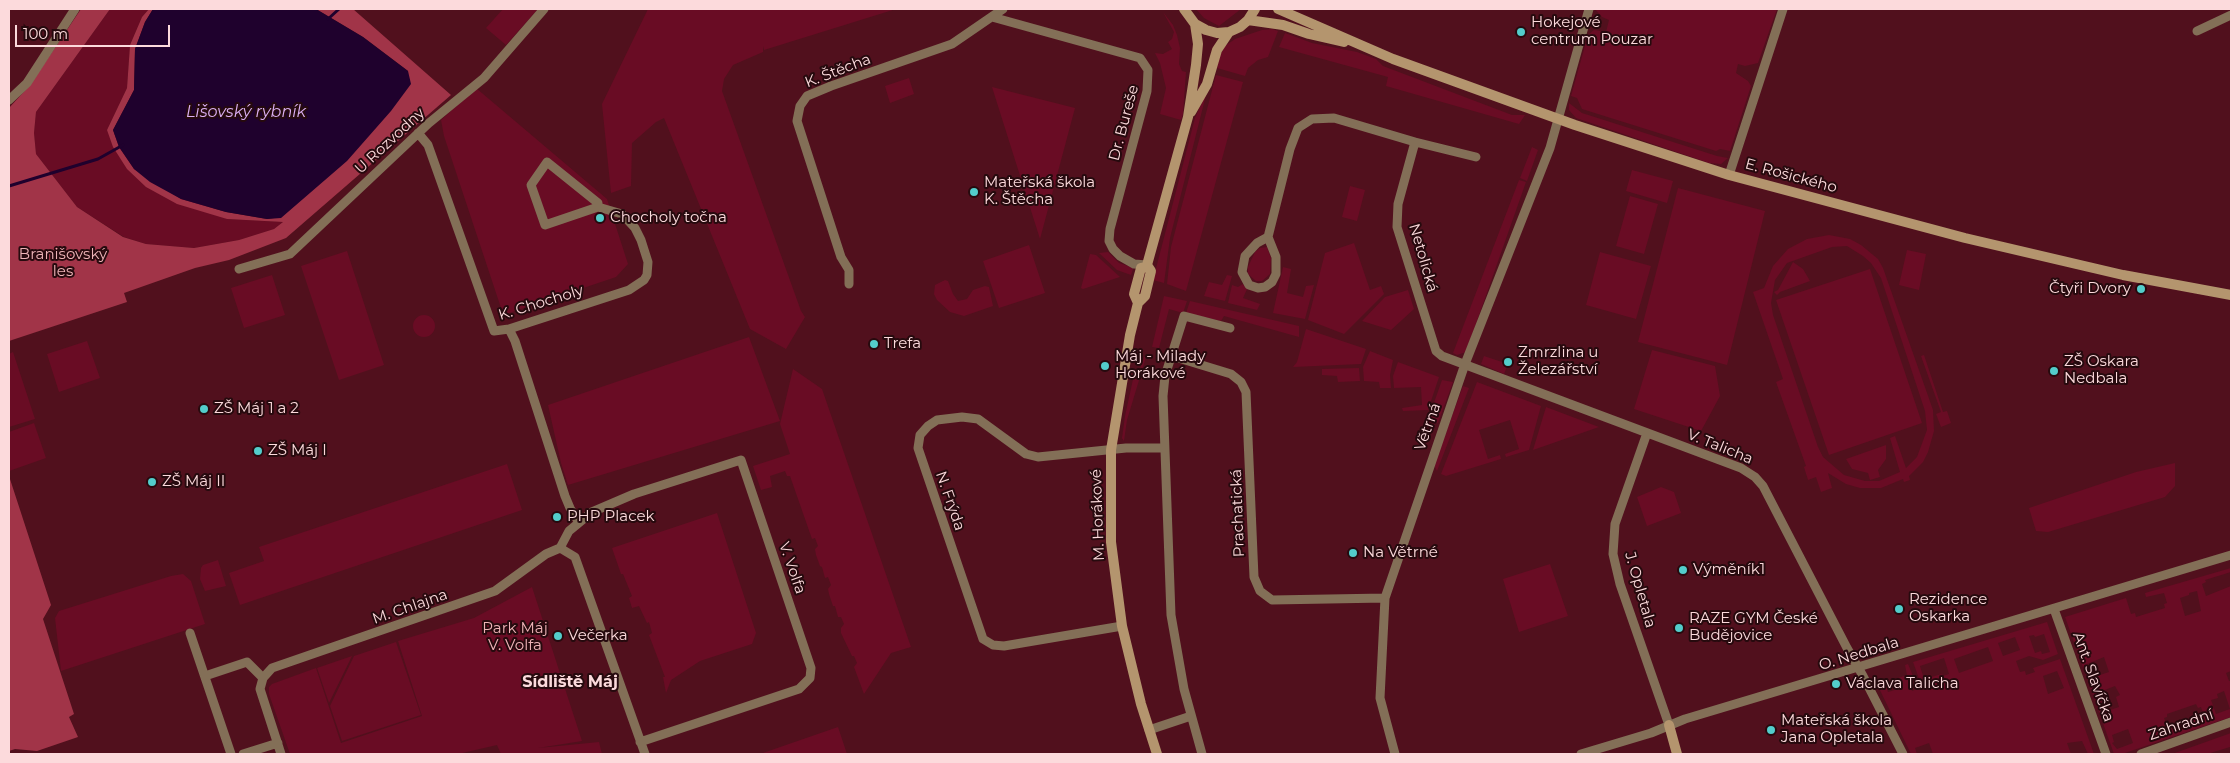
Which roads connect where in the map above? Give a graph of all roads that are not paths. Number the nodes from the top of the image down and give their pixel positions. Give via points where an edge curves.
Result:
1 (76, 9) edge
2 (544, 9) edge
3 (1003, 9) edge
4 (1184, 9) edge
5 (1255, 9) edge
6 (1278, 9) edge
7 (1589, 9) edge
8 (1784, 9) edge
9 (2231, 15) edge
10 (992, 17) junction
11 (1248, 20) junction
12 (1195, 24) junction
13 (2196, 31) dead end
14 (1230, 32) junction
15 (1355, 43) junction
16 (9, 100) edge
17 (1188, 117) junction
18 (1558, 119) junction
19 (418, 133) junction
20 (1415, 142) junction
21 (1476, 157) dead end
22 (1729, 175) junction
23 (598, 207) junction
24 (1268, 237) junction
25 (1147, 266) junction
26 (239, 269) dead end
27 (849, 284) dead end
28 (2231, 295) edge
29 (1230, 328) dead end
30 (509, 329) junction
31 (1172, 356) junction
32 (1465, 364) junction
33 (1647, 433) junction
34 (1164, 448) junction
35 (1111, 450) junction
36 (578, 521) junction
37 (560, 548) junction
38 (2231, 555) edge
39 (1384, 598) junction
40 (2054, 609) junction
41 (1122, 626) junction
42 (190, 633) dead end
43 (1859, 668) junction
44 (205, 676) junction
45 (263, 678) junction
46 (1191, 716) junction
47 (2231, 722) edge
48 (1669, 726) junction
49 (1149, 730) junction
50 (640, 742) junction
51 (278, 743) junction
52 (231, 754) edge
53 (243, 754) edge
54 (281, 754) edge
55 (644, 754) edge
56 (1156, 754) edge
57 (1202, 754) edge
58 (1395, 754) edge
59 (1581, 754) edge
60 (1677, 754) edge
61 (1902, 754) edge
62 (2106, 754) edge
63 (2141, 754) edge

1 - 16 street via 27,83
2 - 19 street, U Rozvodny via 484,78
3 - 10 street, K. Štěcha
4 - 12 street
5 - 11 street
6 - 15 street, E. Rošického
7 - 18 street, Větrná
8 - 22 street
9 - 13 street
10 - 25 street, Dr. Bureše via 1140,58 1148,70 1147,91 1109,240 1120,256 1134,264
10 - 27 street, K. Štěcha via 952,44 831,86 807,96 800,106 797,120 841,257 849,270
11 - 14 street
11 - 15 street, E. Rošického
12 - 14 street via 1218,33
12 - 17 street, M. Horákové via 1198,44
14 - 17 street, M. Horákové via 1217,50 1207,84
15 - 18 street, E. Rošického
17 - 25 street, M. Horákové
18 - 22 street, E. Rošického
18 - 32 street, Větrná via 1550,148
19 - 26 street, U Rozvodny via 290,254
19 - 30 street, K. Chocholy via 428,145 494,331
20 - 21 street
20 - 24 street via 1334,118 1312,119 1298,128
20 - 32 street, Netolická via 1398,204 1397,227 1436,351
22 - 28 street, E. Rošického via 1974,240 2123,275
23 - 23 street, K. Chocholy via 598,203 547,162 531,185 545,225
23 - 30 street, K. Chocholy via 614,210 629,220 646,252 647,276 629,290
24 - 24 street via 1276,257 1276,274 1272,282 1258,288 1249,285 1242,272 1246,256 1257,243
25 - 35 street, M. Horákové via 1151,271 1145,296 1138,302
29 - 31 street via 1184,316
30 - 36 street via 565,496
31 - 34 street via 1163,396
31 - 39 street, Prachatická via 1230,374 1241,382 1246,392 1254,577 1260,591 1272,600
32 - 33 street, V. Talicha
32 - 39 street, Větrná
33 - 43 street, V. Talicha via 1741,468 1756,477
33 - 48 street, J. Opletala via 1615,524 1613,554 1622,592
34 - 35 street
34 - 46 street via 1171,615
35 - 41 street, M. Horákové via 1110,542
35 - 41 street, N. Frýda via 1038,457 1026,454 978,419 962,417 937,420 928,426 920,436 918,448 984,639 1004,646
36 - 37 street, V. Volfa
36 - 50 street, V. Volfa via 625,498 741,460 811,668 810,678 799,689
37 - 45 street, M. Chlajna via 546,554 495,591 277,666
37 - 50 street via 575,557
38 - 40 street, O. Nedbala
39 - 58 street, Větrná via 1380,698
40 - 43 street, O. Nedbala
40 - 62 street, Ant. Slavíčka
41 - 49 street, M. Horákové
42 - 44 street
43 - 48 street, O. Nedbala
43 - 61 street, V. Talicha
44 - 45 street via 247,662
44 - 52 street
45 - 51 street via 260,689
46 - 49 street
46 - 57 street
47 - 63 street, Zahradní
48 - 59 street, O. Nedbala
48 - 60 street, J. Opletala
49 - 56 street, M. Horákové
50 - 55 street
51 - 53 street
51 - 54 street

